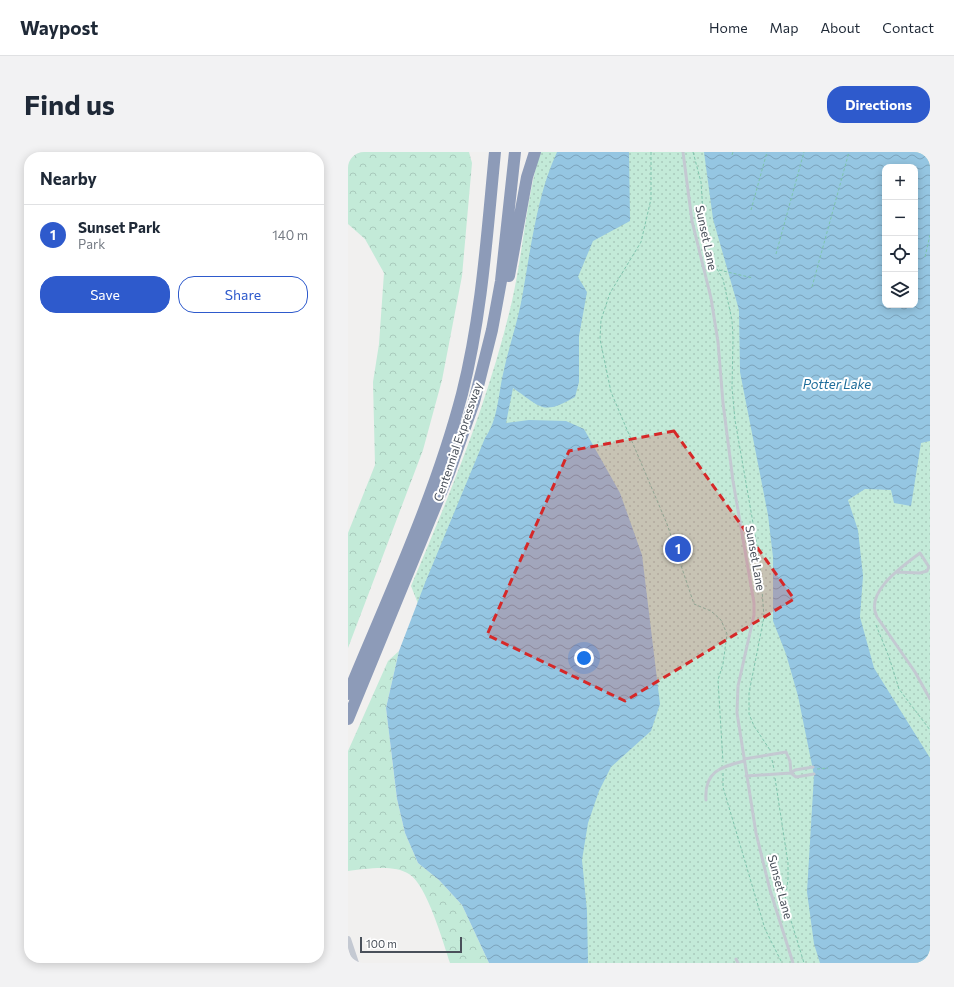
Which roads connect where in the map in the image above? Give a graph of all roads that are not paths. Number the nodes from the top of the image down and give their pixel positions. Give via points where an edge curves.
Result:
1 (488, 152) edge
2 (495, 152) edge
3 (515, 152) edge
4 (535, 152) edge
5 (684, 152) edge
6 (488, 224) junction
7 (487, 354) junction
8 (896, 572) junction
9 (348, 694) edge
10 (930, 699) edge
11 (348, 719) edge
12 (744, 760) junction
13 (813, 767) dead end
14 (791, 774) junction
15 (814, 774) dead end
16 (746, 776) junction
17 (706, 800) dead end
18 (348, 939) edge
19 (736, 959) dead end
20 (356, 963) edge
21 (738, 963) edge
22 (793, 963) edge

1 - 6 highway
2 - 6 highway, Centennial Expressway
3 - 7 highway, Centennial Expressway via 501,280
4 - 7 highway via 527,177 504,300
5 - 12 lane, Sunset Lane via 692,221 711,298 718,342 733,481 754,604 737,700
6 - 9 highway, Centennial Expressway via 473,346 452,430 430,495
7 - 11 highway, Centennial Expressway via 474,402 449,473
8 - 8 lane via 920,573 927,571 929,567 920,553
8 - 10 lane via 878,595 874,612 915,672
12 - 14 lane via 786,752
12 - 16 lane, Sunset Lane
12 - 17 lane via 723,766 713,774 708,781
13 - 14 lane via 795,770
14 - 15 lane via 796,778
14 - 16 lane
16 - 22 lane, Sunset Lane via 756,833 772,897
18 - 20 street
19 - 21 lane

